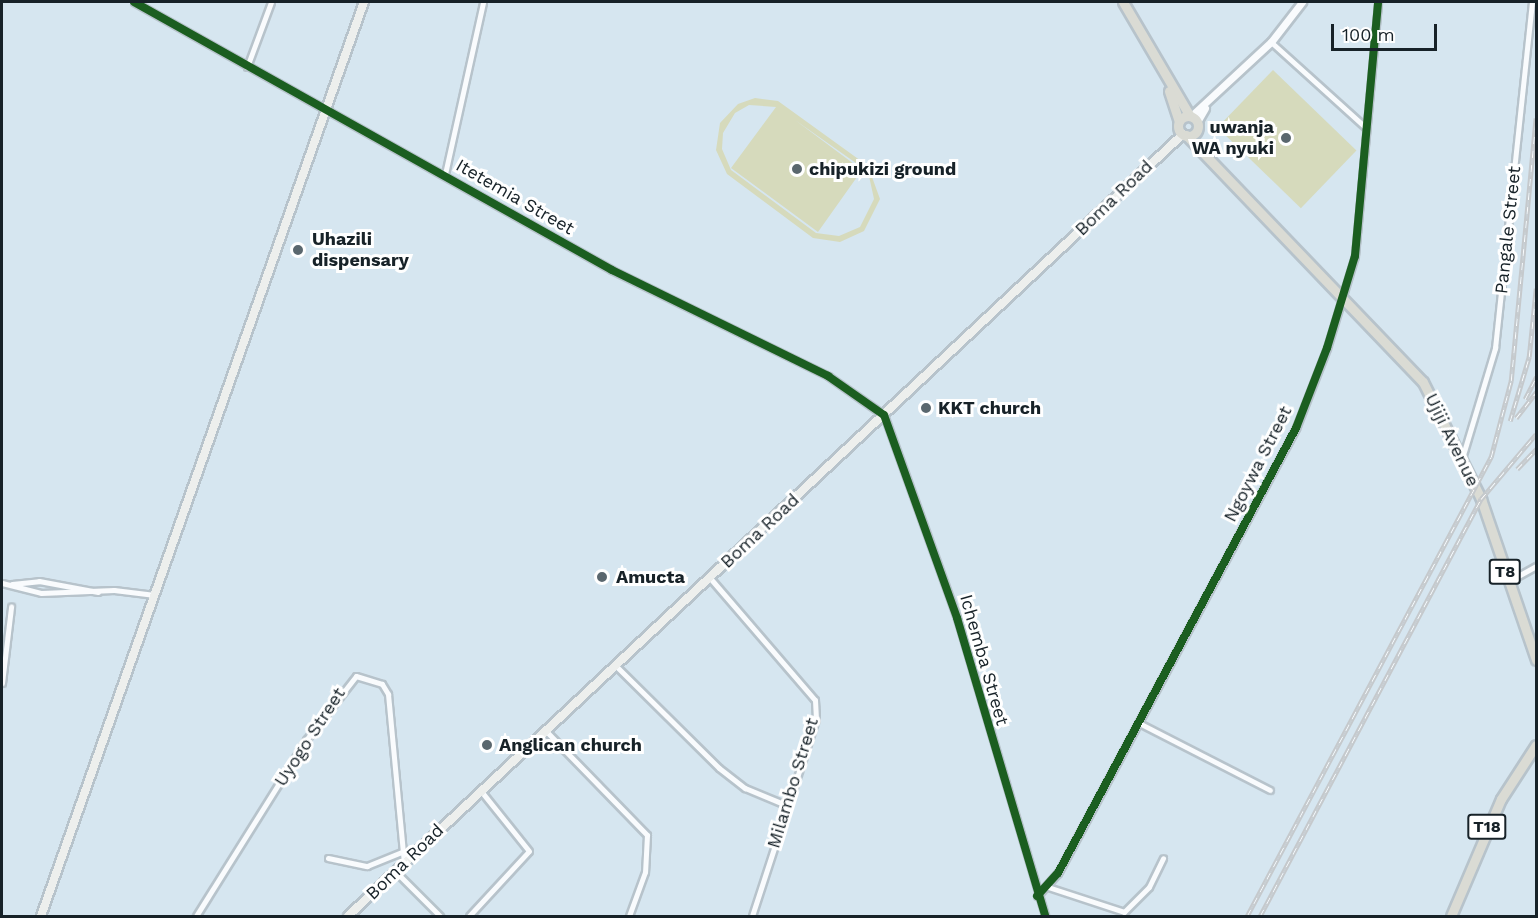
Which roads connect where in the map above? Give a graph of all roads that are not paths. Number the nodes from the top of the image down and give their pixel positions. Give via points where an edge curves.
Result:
1 (134, 2) edge
2 (271, 2) edge
3 (364, 2) edge
4 (483, 2) edge
5 (1123, 2) edge
6 (1302, 2) edge
7 (1378, 2) edge
8 (1532, 2) edge
9 (1271, 42) junction
10 (247, 67) junction
11 (1166, 80) junction
12 (327, 110) junction
13 (1194, 120) junction
14 (1365, 127) junction
15 (1182, 130) junction
16 (1205, 154) junction
17 (445, 174) junction
18 (1344, 297) junction
19 (884, 415) junction
20 (1462, 455) junction
21 (1536, 566) edge
22 (710, 578) junction
23 (1508, 582) junction
24 (2, 583) edge
25 (11, 585) junction
26 (98, 592) junction
27 (155, 596) junction
28 (10, 607) dead end
29 (1536, 660) edge
30 (615, 665) junction
31 (2, 683) edge
32 (1139, 723) junction
33 (546, 731) junction
34 (1536, 745) edge
35 (1269, 790) dead end
36 (481, 791) junction
37 (786, 805) junction
38 (402, 852) junction
39 (328, 858) dead end
40 (1163, 858) dead end
41 (404, 862) junction
42 (395, 871) junction
43 (1048, 887) junction
44 (1037, 896) junction
45 (41, 916) edge
46 (196, 916) edge
47 (348, 916) edge
48 (440, 916) edge
49 (469, 916) edge
50 (629, 916) edge
51 (752, 916) edge
52 (1045, 916) edge
53 (1452, 916) edge

1 - 10 street, Itetemia Street
2 - 10 street
3 - 12 main road
4 - 17 street
5 - 11 highway, T8
6 - 9 street
7 - 14 street, Ngoywa Street
8 - 20 street, Pangale Street via 1495,348
9 - 13 street
9 - 14 street
10 - 12 street, Itetemia Street
11 - 13 highway, T8
11 - 15 highway, T8
12 - 17 street, Itetemia Street
12 - 27 main road
13 - 15 highway
13 - 15 highway
13 - 16 highway, T8
14 - 18 street, Ngoywa Street via 1355,256
15 - 16 highway, T8
15 - 19 main road, Boma Road
16 - 18 highway, Ujiji Avenue / T8
17 - 19 street, Itetemia Street via 612,270 828,375
18 - 20 highway, Ujiji Avenue / T8 via 1423,382
18 - 32 street, Ngoywa Street via 1296,428
19 - 22 main road, Boma Road
19 - 44 street, Ichemba Street via 953,608
20 - 23 highway, Ujiji Avenue / T8
21 - 23 street
22 - 30 main road, Boma Road
22 - 37 street, Milambo Street via 815,700 816,719
23 - 29 highway, Ujiji Avenue / T8
24 - 25 street
25 - 26 street via 41,593
25 - 26 street via 39,580
26 - 27 street
27 - 45 main road
28 - 31 street
30 - 33 main road, Boma Road
30 - 37 street via 719,768 745,788
32 - 35 street
32 - 43 street, Ngoywa Street
33 - 36 main road, Boma Road
33 - 50 street via 647,835 645,872
34 - 53 highway, T18 via 1496,809
36 - 41 main road, Boma Road
36 - 49 street via 529,851
37 - 51 street, Milambo Street
38 - 39 street via 367,866
38 - 41 street, Uyogo Street
38 - 46 street, Uyogo Street via 388,694 382,684 356,676 346,682 306,740
40 - 43 street via 1149,887 1124,912
41 - 42 main road, Boma Road
42 - 47 main road, Boma Road
42 - 48 street
43 - 44 street, Ngoywa Street
44 - 52 street, Ichemba Street

